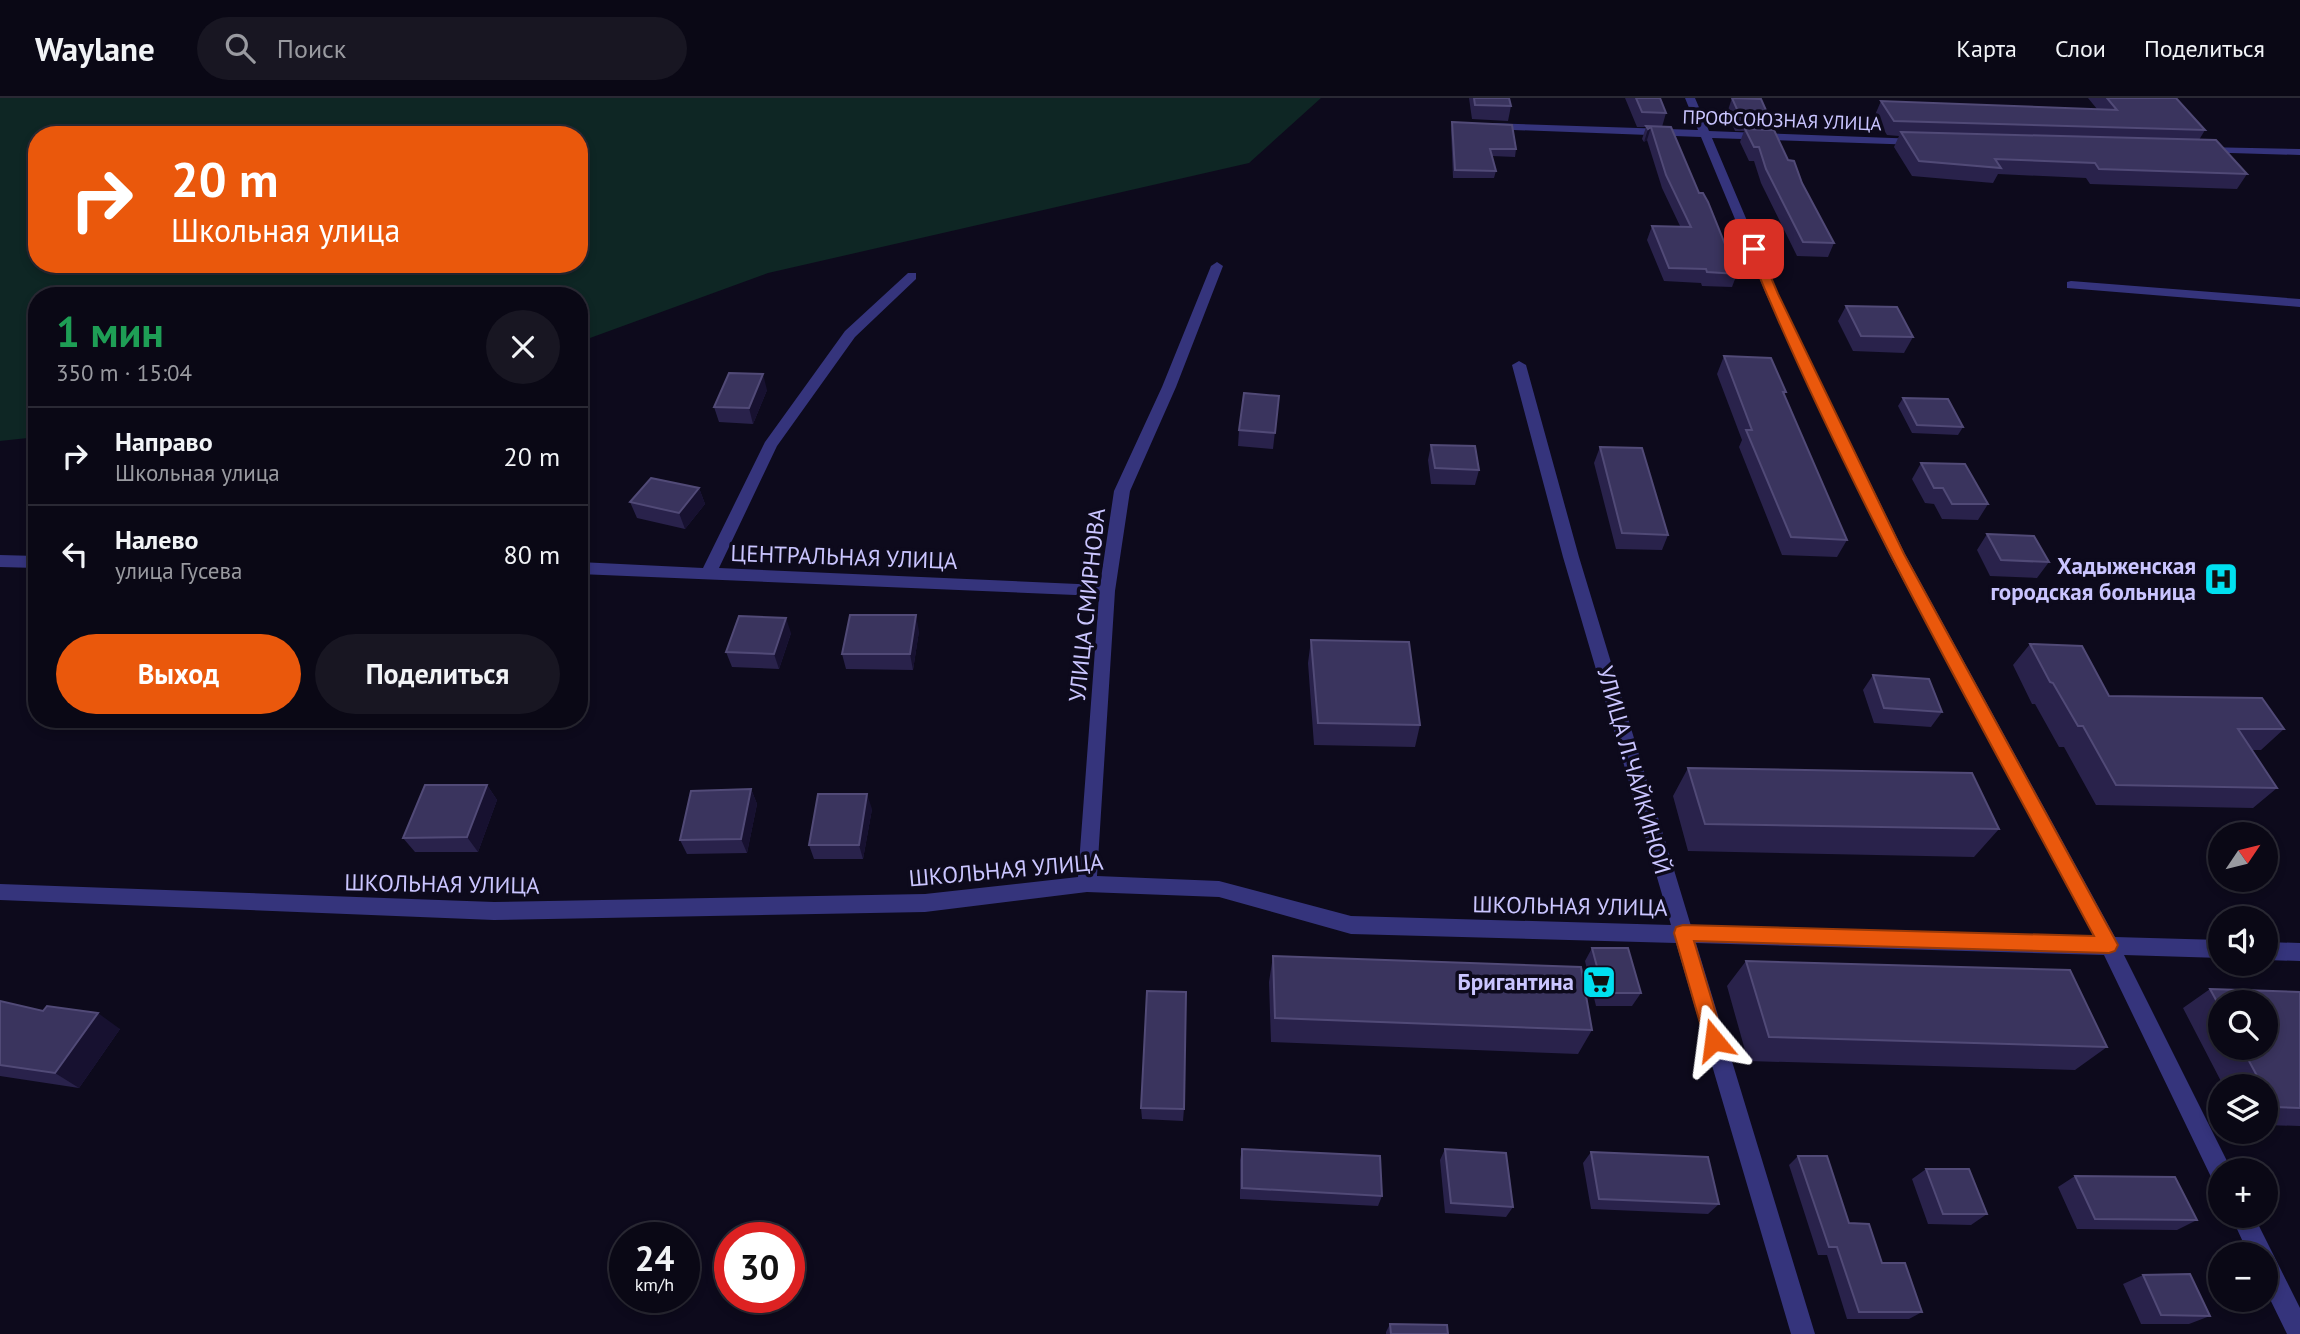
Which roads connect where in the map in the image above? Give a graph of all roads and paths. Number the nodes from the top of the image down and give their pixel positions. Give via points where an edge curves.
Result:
1 (1690, 98) edge
2 (1472, 125) edge
3 (1707, 136) junction
4 (1927, 142) edge
5 (2190, 149) edge
6 (2300, 152) edge
7 (1217, 266) dead end
8 (912, 275) dead end
9 (2071, 285) dead end
10 (2300, 303) edge
11 (1520, 365) dead end
12 (0, 561) edge
13 (28, 562) edge
14 (588, 568) edge
15 (708, 574) junction
16 (1107, 591) junction
17 (1087, 884) junction
18 (0, 892) edge
19 (1683, 933) junction
20 (2109, 945) junction
21 (2208, 949) edge
22 (2278, 951) edge
23 (2300, 952) edge
24 (2214, 1158) edge
25 (2278, 1289) edge
26 (1802, 1334) edge
27 (2300, 1334) edge

1 - 3 street
2 - 3 street, ПРОФСОЮЗНАЯ УЛИЦА
3 - 4 street, ПРОФСОЮЗНАЯ УЛИЦА
3 - 20 street via 1772,294 1897,554
5 - 6 street
7 - 16 street, УЛИЦА СМИРНОВА via 1122,491
8 - 15 street via 850,334 770,445
9 - 10 street
11 - 19 street, УЛИЦА Л.ЧАЙКИНОЙ
12 - 13 street
14 - 15 street, ЦЕНТРАЛЬНАЯ УЛИЦА
15 - 16 street, ЦЕНТРАЛЬНАЯ УЛИЦА
16 - 17 street, УЛИЦА СМИРНОВА
17 - 18 street, ШКОЛЬНАЯ УЛИЦА via 925,903 494,911
17 - 19 street, ШКОЛЬНАЯ УЛИЦА via 1219,889 1351,925
19 - 20 street, ШКОЛЬНАЯ УЛИЦА
19 - 26 street, УЛИЦА Л.ЧАЙКИНОЙ
20 - 21 street, ШКОЛЬНАЯ УЛИЦА
20 - 24 street
22 - 23 street
25 - 27 street

